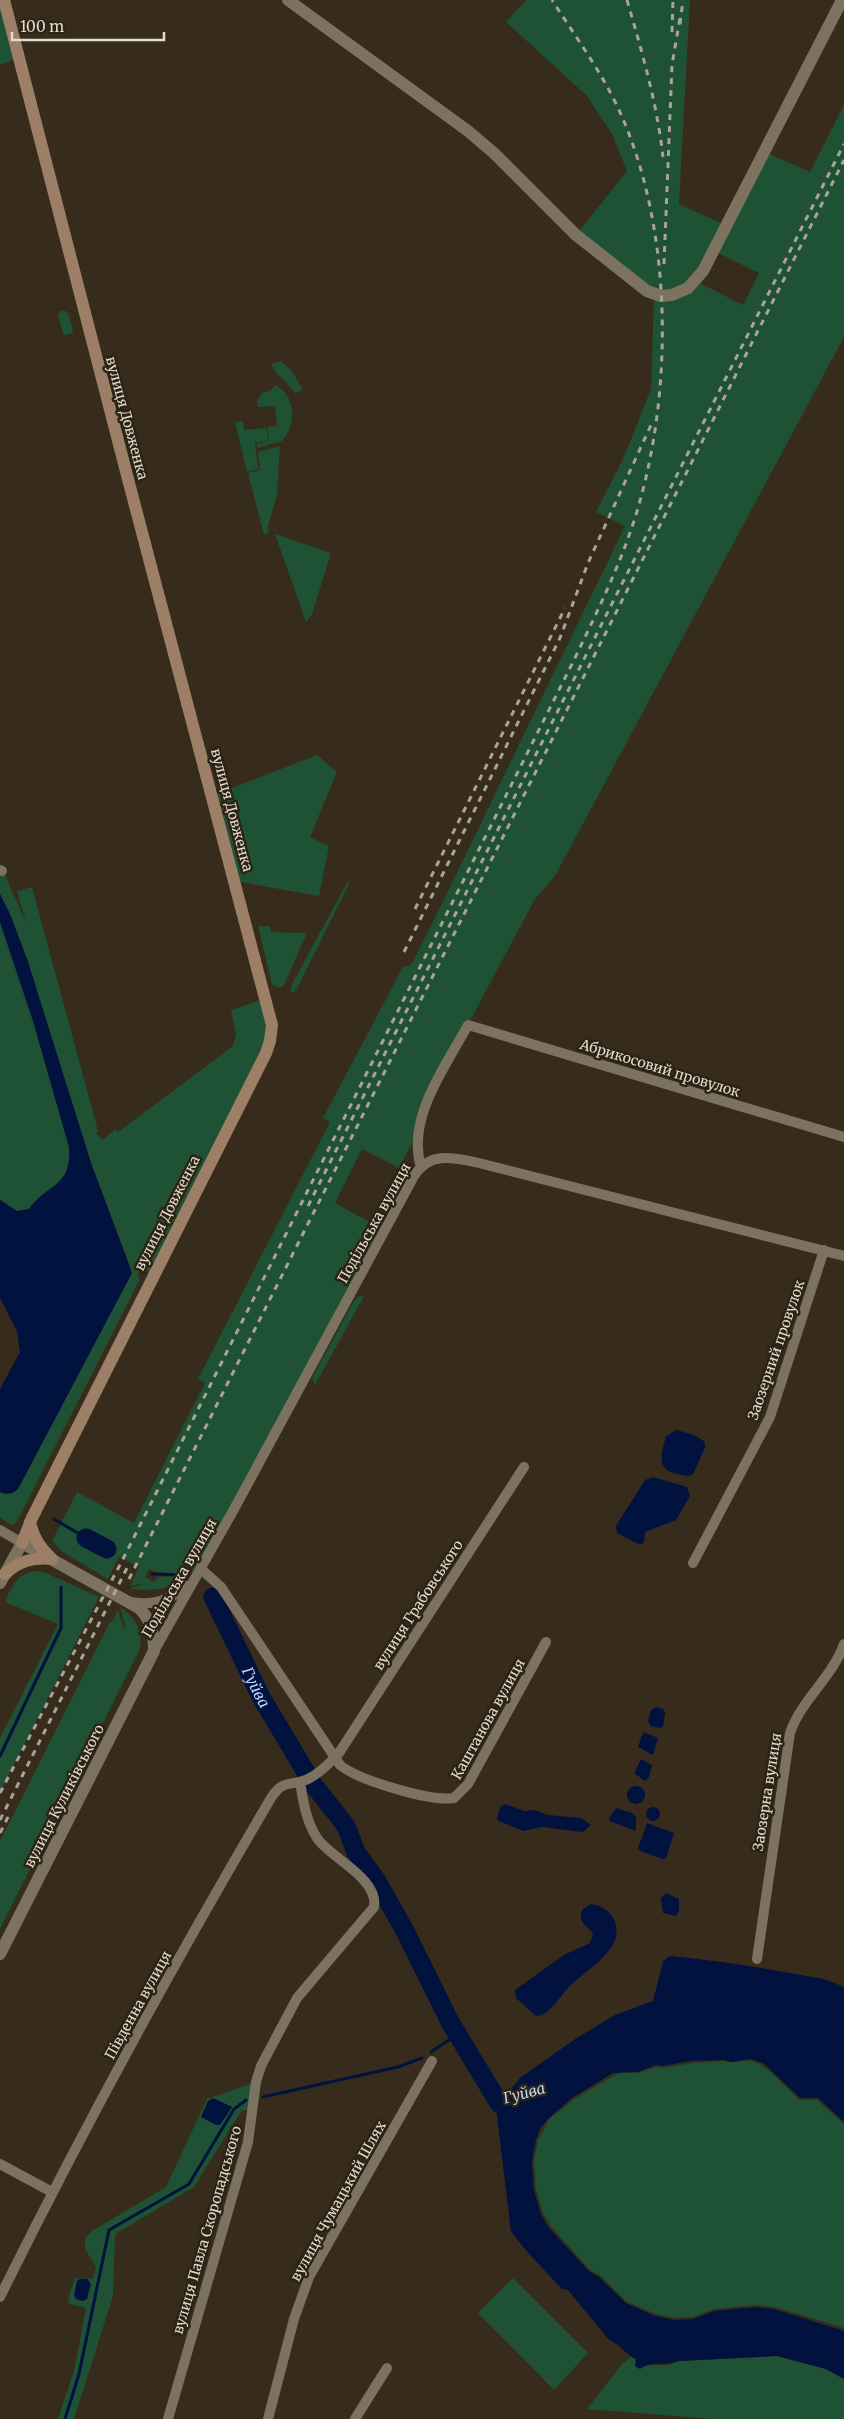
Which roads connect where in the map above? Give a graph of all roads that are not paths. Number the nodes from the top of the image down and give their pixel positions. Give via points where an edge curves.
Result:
1 (4, 0) edge
2 (288, 0) edge
3 (842, 0) edge
4 (844, 1137) edge
5 (421, 1167) junction
6 (824, 1250) junction
7 (844, 1256) edge
8 (524, 1466) dead end
9 (30, 1522) junction
10 (0, 1530) edge
11 (22, 1543) junction
12 (52, 1560) junction
13 (693, 1563) dead end
14 (198, 1574) junction
15 (2, 1579) edge
16 (130, 1602) junction
17 (546, 1642) dead end
18 (844, 1644) edge
19 (154, 1651) junction
20 (334, 1758) junction
21 (300, 1782) junction
22 (0, 1954) edge
23 (757, 1959) dead end
24 (432, 2061) dead end
25 (0, 2164) edge
26 (52, 2192) junction
27 (0, 2297) edge
28 (387, 2368) dead end
29 (168, 2419) edge
30 (268, 2419) edge
31 (356, 2419) edge

1 - 9 main road, вулиця Довженка via 272,1025 266,1053
2 - 3 street via 468,130 576,234 643,288 664,296 684,290 703,271
4 - 5 street, Абрикосовий провулок via 468,1025 424,1110 416,1142
5 - 6 street, Подільська вулиця via 436,1158 454,1157
5 - 14 street, Подільська вулиця
6 - 7 street, Подільська вулиця
6 - 13 street, Заозерний провулок via 770,1417
8 - 20 street, вулиця Грабовського
9 - 11 main road, вулиця Довженка
9 - 12 main road via 40,1546
10 - 11 street
11 - 12 street
11 - 15 street, вулиця Довженка
12 - 15 main road via 24,1561
12 - 16 street
14 - 16 street via 178,1595 168,1600 151,1604
14 - 19 street, Подільська вулиця
14 - 20 street, Каштанова вулиця via 221,1586
16 - 19 street via 144,1612 150,1623
17 - 20 street, Каштанова вулиця via 477,1770 463,1791 454,1798 435,1799 369,1780 343,1768
18 - 23 street, Заозерна вулиця via 834,1667 795,1718 790,1733
19 - 22 street, вулиця Куликівського
20 - 21 street, Південна вулиця via 316,1775
21 - 26 street, Південна вулиця via 284,1784 271,1798 210,1902
21 - 29 street, вулиця Павла Скоропадського via 305,1812 317,1838 361,1877 374,1898 374,1907 297,1998 261,2066 248,2142
24 - 30 street, вулиця Чумацький Шлях via 309,2278 294,2319
25 - 26 street
26 - 27 street, Південна вулиця
28 - 31 street

